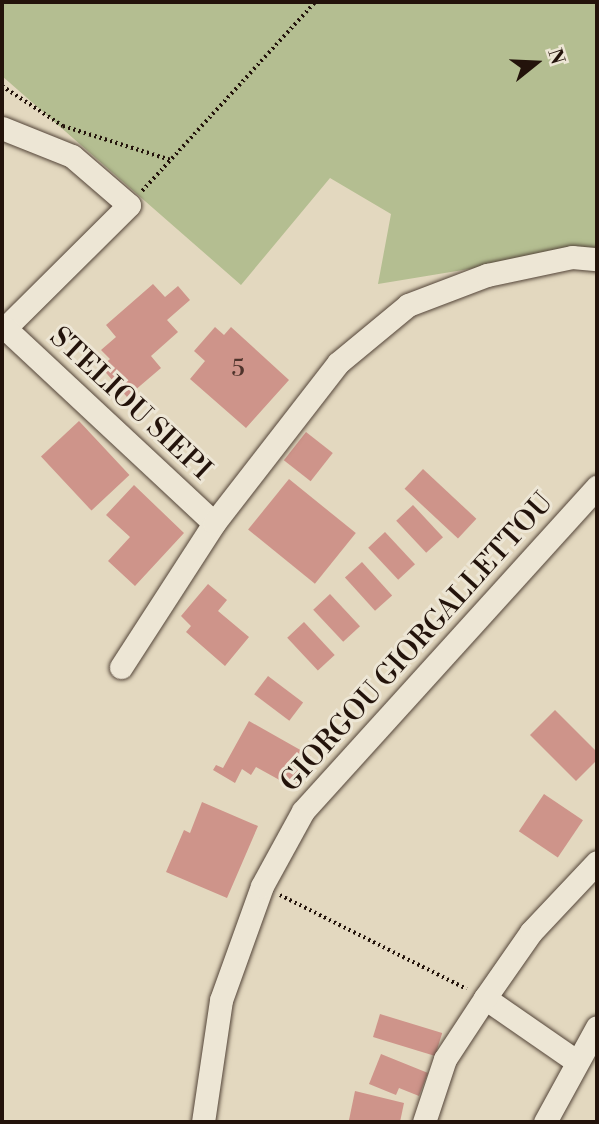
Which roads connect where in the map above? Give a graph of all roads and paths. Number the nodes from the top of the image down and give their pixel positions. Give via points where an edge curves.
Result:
1 (315, 2) edge
2 (2, 86) edge
3 (2, 128) edge
4 (172, 160) junction
5 (129, 205) junction
6 (597, 259) edge
7 (4, 330) edge
8 (597, 487) edge
9 (214, 523) junction
10 (121, 667) dead end
11 (597, 862) edge
12 (262, 886) junction
13 (485, 999) junction
14 (597, 1027) edge
15 (576, 1061) junction
16 (203, 1122) edge
17 (424, 1122) edge
18 (545, 1122) edge

1 - 4 path
2 - 4 path via 64,126
3 - 5 street via 72,156
4 - 5 path
5 - 7 street
6 - 9 street via 572,257 487,275 408,305 338,363
7 - 9 street, STELIOU SIEPI
8 - 12 street, GIORGOU GIORGALLETTOU via 312,800
9 - 10 street
11 - 13 street via 531,932
12 - 13 path
12 - 16 street, GIORGOU GIORGALLETTOU via 221,1000
13 - 15 street
13 - 17 street via 445,1059
14 - 15 street
15 - 18 street

